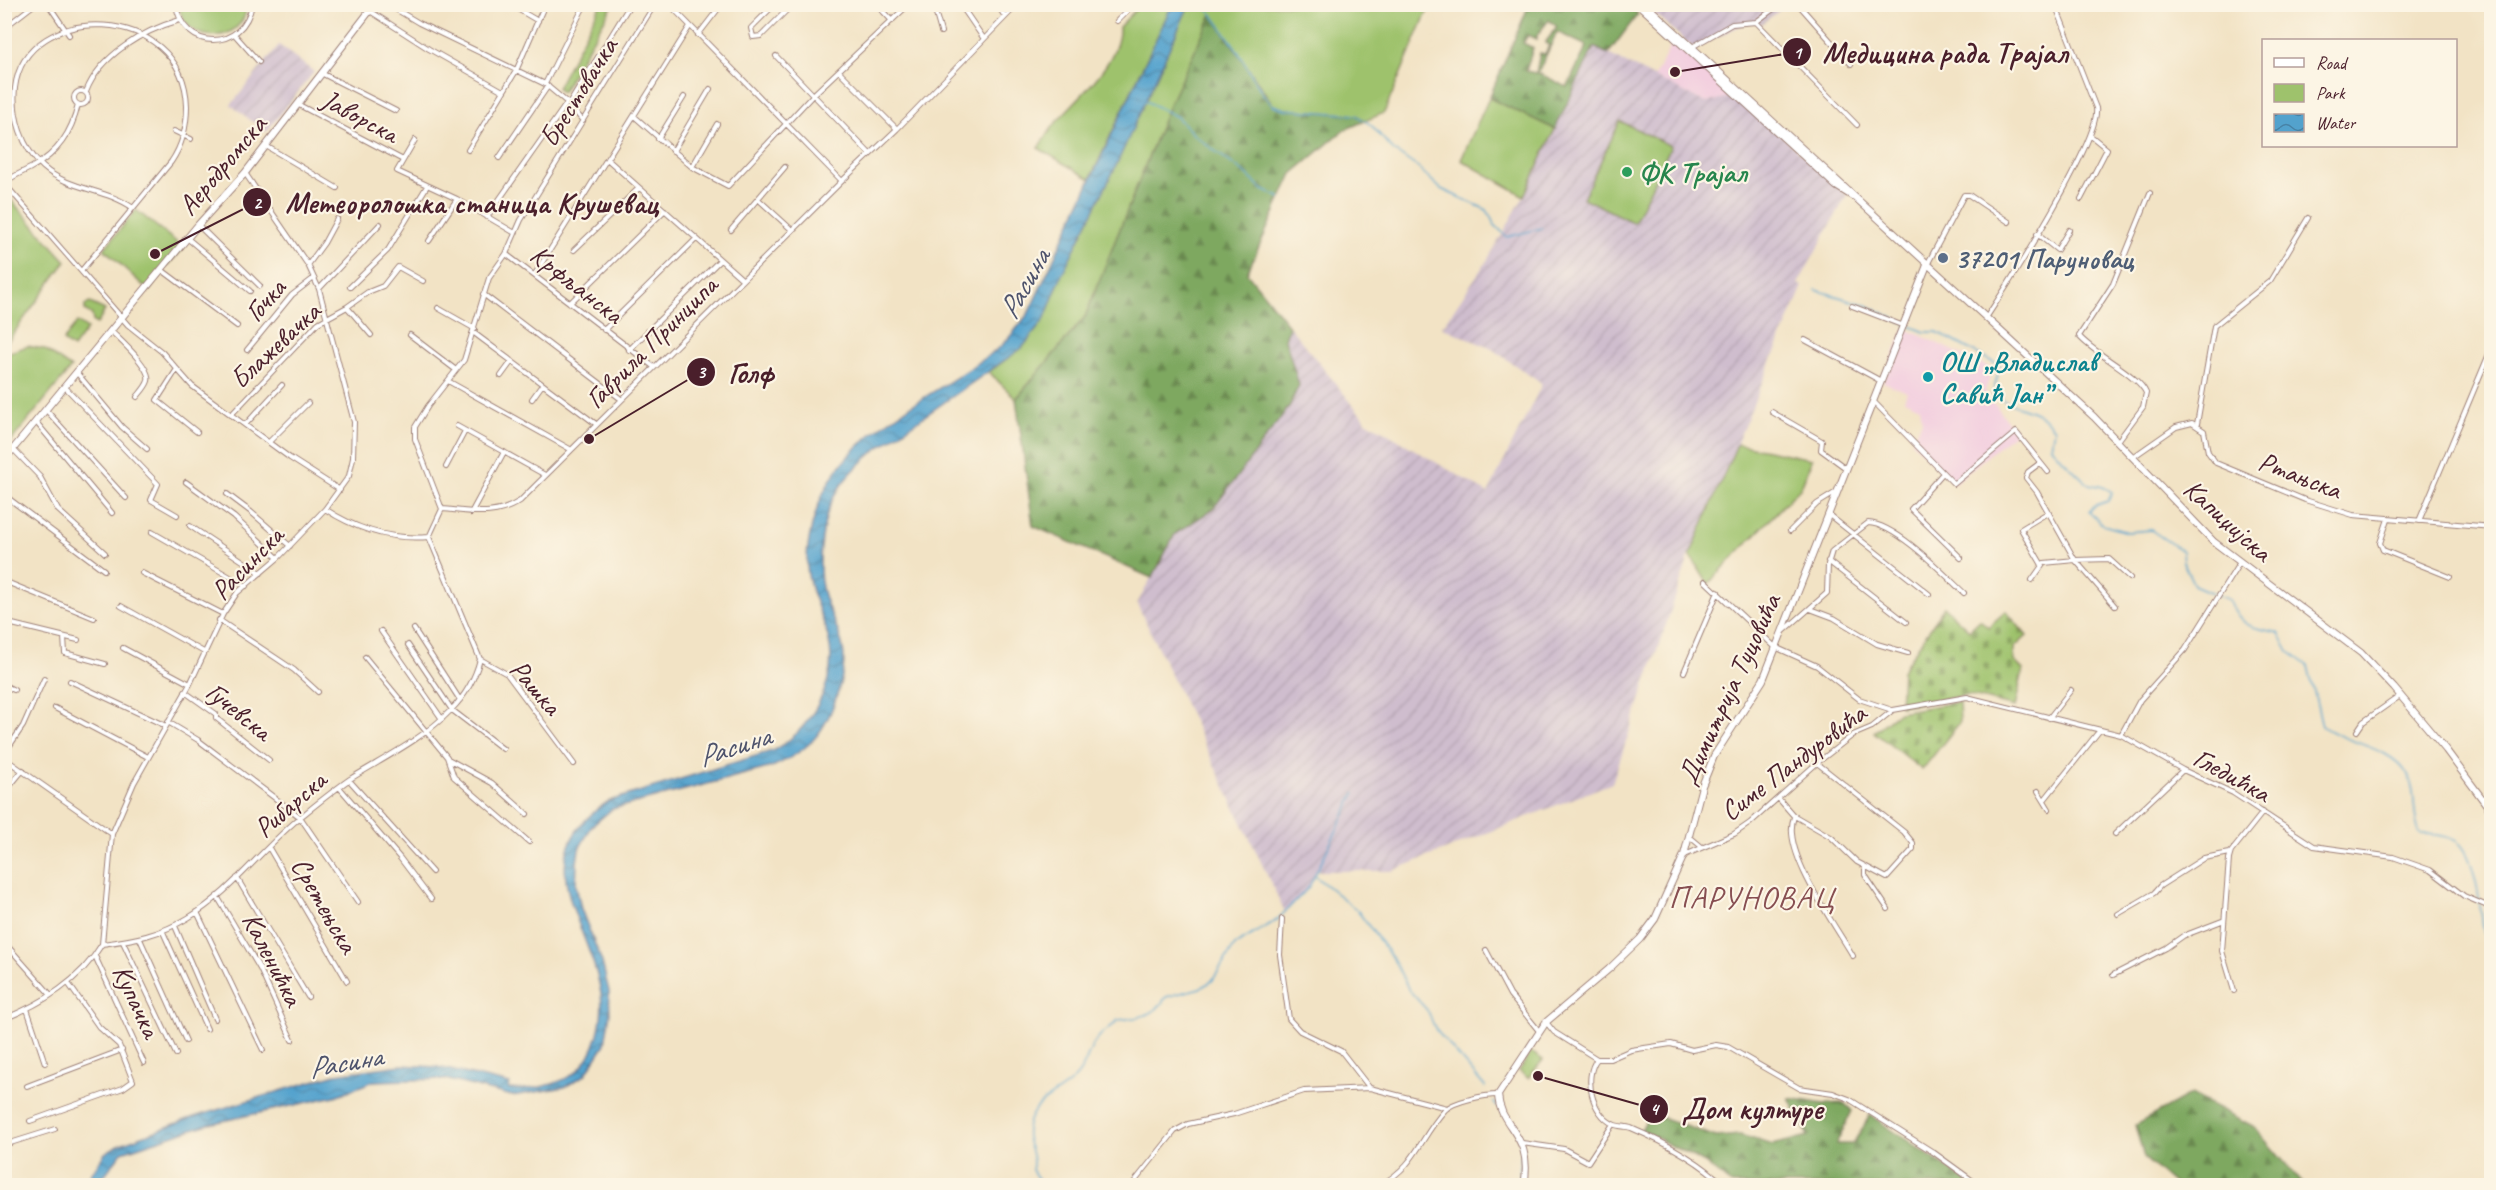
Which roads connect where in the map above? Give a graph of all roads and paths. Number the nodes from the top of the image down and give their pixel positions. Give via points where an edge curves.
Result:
1 (35, 4) edge
2 (48, 4) edge
3 (176, 4) edge
4 (252, 4) edge
5 (375, 4) edge
6 (387, 4) edge
7 (509, 4) edge
8 (545, 4) edge
9 (585, 4) edge
10 (655, 4) edge
11 (669, 4) edge
12 (722, 4) edge
13 (776, 4) edge
14 (794, 4) edge
15 (876, 4) edge
16 (933, 4) edge
17 (960, 4) edge
18 (997, 4) edge
19 (1018, 4) edge
20 (1134, 4) edge
21 (1638, 4) edge
22 (1645, 4) edge
23 (1780, 4) edge
24 (1798, 4) edge
25 (2055, 4) edge
26 (907, 6) dead end
27 (628, 8) dead end
28 (370, 11) junction
29 (1005, 17) junction
30 (65, 18) dead end
31 (59, 19) junction
32 (180, 20) junction
33 (538, 21) junction
34 (892, 21) junction
35 (1118, 21) dead end
36 (1756, 22) junction
37 (52, 23) dead end
38 (690, 27) junction
39 (4, 28) edge
40 (142, 29) dead end
41 (147, 32) junction
42 (941, 32) dead end
43 (69, 35) dead end
44 (235, 35) junction
45 (698, 35) junction
46 (984, 39) junction
47 (32, 43) dead end
48 (1692, 47) junction
49 (776, 56) dead end
50 (259, 62) dead end
51 (1851, 64) dead end
52 (516, 71) junction
53 (839, 71) junction
54 (323, 74) junction
55 (546, 85) junction
56 (710, 89) dead end
57 (504, 91) junction
58 (86, 92) junction
59 (813, 95) junction
60 (684, 97) dead end
61 (568, 104) junction
62 (78, 105) junction
63 (299, 105) junction
64 (396, 111) dead end
65 (634, 116) junction
66 (583, 121) junction
67 (717, 124) dead end
68 (785, 124) junction
69 (1857, 125) dead end
70 (897, 129) junction
71 (174, 131) dead end
72 (183, 135) junction
73 (2091, 136) junction
74 (191, 139) dead end
75 (658, 139) junction
76 (415, 140) dead end
77 (266, 147) junction
78 (468, 150) dead end
79 (673, 152) junction
80 (869, 153) junction
81 (499, 158) dead end
82 (608, 159) junction
83 (403, 160) junction
84 (39, 163) junction
85 (692, 167) junction
86 (785, 167) dead end
87 (245, 173) junction
88 (842, 181) junction
89 (4, 183) edge
90 (427, 186) junction
91 (1841, 187) junction
92 (337, 188) dead end
93 (639, 188) junction
94 (2150, 193) dead end
95 (457, 199) junction
96 (758, 199) junction
97 (2081, 199) dead end
98 (133, 208) junction
99 (665, 210) junction
100 (487, 217) junction
101 (2308, 218) dead end
102 (337, 219) dead end
103 (2009, 222) dead end
104 (380, 224) dead end
105 (198, 225) junction
106 (731, 230) dead end
107 (792, 230) junction
108 (2069, 230) dead end
109 (515, 233) junction
110 (2037, 234) junction
111 (187, 238) junction
112 (696, 238) junction
113 (429, 241) dead end
114 (574, 250) dead end
115 (506, 254) junction
116 (720, 260) junction
117 (308, 265) junction
118 (1927, 265) junction
119 (82, 270) junction
120 (162, 270) junction
121 (535, 274) junction
122 (314, 278) junction
123 (742, 279) junction
124 (423, 281) dead end
125 (260, 286) dead end
126 (350, 287) dead end
127 (319, 288) junction
128 (249, 291) dead end
129 (483, 294) junction
130 (570, 303) junction
131 (1852, 306) dead end
132 (347, 307) junction
133 (438, 308) dead end
134 (123, 318) junction
135 (328, 318) junction
136 (1985, 320) junction
137 (237, 326) dead end
138 (1905, 327) junction
139 (604, 330) junction
140 (474, 331) junction
141 (112, 332) junction
142 (371, 335) dead end
143 (410, 335) dead end
144 (1805, 340) dead end
145 (2492, 347) edge
146 (247, 350) dead end
147 (629, 350) junction
148 (512, 361) junction
149 (654, 367) junction
150 (177, 369) junction
151 (456, 370) junction
152 (77, 373) junction
153 (501, 376) dead end
154 (448, 381) junction
155 (1883, 382) junction
156 (282, 385) dead end
157 (542, 385) junction
158 (65, 387) junction
159 (137, 397) dead end
160 (532, 399) dead end
161 (621, 399) junction
162 (308, 403) dead end
163 (1875, 403) junction
164 (46, 410) junction
165 (1772, 412) dead end
166 (231, 415) junction
167 (36, 422) junction
168 (596, 424) junction
169 (2197, 424) junction
170 (245, 425) junction
171 (457, 426) dead end
172 (465, 431) junction
173 (197, 432) dead end
174 (2118, 441) junction
175 (269, 442) junction
176 (13, 449) junction
177 (147, 449) dead end
178 (570, 449) junction
179 (504, 452) junction
180 (2133, 457) junction
181 (4, 460) edge
182 (2040, 463) junction
183 (446, 467) dead end
184 (1848, 469) junction
185 (2048, 472) dead end
186 (1942, 473) junction
187 (545, 475) junction
188 (186, 482) dead end
189 (340, 490) junction
190 (1839, 491) junction
191 (227, 494) dead end
192 (4, 495) edge
193 (126, 498) dead end
194 (325, 509) junction
195 (442, 509) junction
196 (2049, 512) junction
197 (112, 513) dead end
198 (471, 513) junction
199 (177, 515) dead end
200 (1829, 515) junction
201 (2388, 519) junction
202 (2418, 521) junction
203 (190, 525) dead end
204 (2492, 527) edge
205 (1790, 531) dead end
206 (152, 532) dead end
207 (1855, 534) junction
208 (429, 537) junction
209 (290, 546) junction
210 (105, 553) dead end
211 (278, 558) junction
212 (1961, 558) dead end
213 (2075, 560) junction
214 (1828, 561) junction
215 (2240, 562) junction
216 (2042, 565) junction
217 (104, 570) dead end
218 (142, 573) dead end
219 (261, 573) junction
220 (2130, 578) dead end
221 (2450, 578) dead end
222 (2032, 580) dead end
223 (4, 581) edge
224 (1705, 581) dead end
225 (246, 586) junction
226 (1718, 592) junction
227 (1964, 593) dead end
228 (1929, 594) dead end
229 (121, 606) dead end
230 (2115, 606) dead end
231 (1810, 608) junction
232 (223, 614) junction
233 (94, 618) dead end
234 (219, 620) junction
235 (4, 622) edge
236 (1906, 622) dead end
237 (414, 629) dead end
238 (381, 631) dead end
239 (1781, 634) junction
240 (64, 637) junction
241 (78, 640) dead end
242 (408, 645) dead end
243 (1775, 647) junction
244 (123, 648) dead end
245 (204, 652) junction
246 (1908, 653) dead end
247 (365, 657) dead end
248 (480, 659) junction
249 (105, 664) dead end
250 (1684, 672) dead end
251 (44, 679) dead end
252 (70, 681) dead end
253 (190, 684) junction
254 (4, 685) edge
255 (14, 690) dead end
256 (2071, 690) dead end
257 (185, 692) junction
258 (318, 692) dead end
259 (2401, 696) junction
260 (1961, 698) joint
261 (460, 700) junction
262 (1874, 706) junction
263 (55, 708) dead end
264 (452, 710) junction
265 (1893, 710) junction
266 (442, 718) junction
267 (2049, 718) junction
268 (1881, 720) junction
269 (167, 724) junction
270 (2100, 730) junction
271 (2357, 731) dead end
272 (424, 733) junction
273 (2121, 735) junction
274 (503, 749) dead end
275 (4, 756) edge
276 (148, 757) junction
277 (269, 759) dead end
278 (447, 759) junction
279 (1817, 763) junction
280 (574, 764) dead end
281 (23, 770) junction
282 (2182, 770) junction
283 (349, 780) junction
284 (339, 787) junction
285 (2038, 791) dead end
286 (4, 793) edge
287 (1779, 799) junction
288 (2045, 799) junction
289 (2049, 809) dead end
290 (2263, 812) junction
291 (2492, 812) edge
292 (527, 814) dead end
293 (300, 817) junction
294 (1794, 817) junction
295 (112, 834) junction
296 (2115, 834) dead end
297 (1690, 837) junction
298 (529, 842) dead end
299 (269, 848) junction
300 (1703, 848) junction
301 (2230, 852) junction
302 (1684, 855) junction
303 (1865, 867) junction
304 (432, 872) dead end
305 (237, 878) junction
306 (218, 896) junction
307 (431, 899) dead end
308 (358, 902) dead end
309 (2492, 908) edge
310 (1888, 909) dead end
311 (197, 912) junction
312 (2118, 914) dead end
313 (1282, 919) dead end
314 (2222, 921) junction
315 (175, 926) junction
316 (164, 932) junction
317 (140, 939) junction
318 (4, 942) edge
319 (123, 942) junction
320 (102, 944) junction
321 (1486, 950) dead end
322 (95, 956) junction
323 (1853, 956) dead end
324 (2114, 975) dead end
325 (347, 981) dead end
326 (68, 983) junction
327 (2234, 991) dead end
328 (50, 994) junction
329 (308, 997) dead end
330 (27, 1009) junction
331 (4, 1019) edge
332 (215, 1019) dead end
333 (1546, 1022) junction
334 (207, 1029) dead end
335 (1539, 1031) junction
336 (292, 1040) dead end
337 (186, 1041) dead end
338 (122, 1050) junction
339 (263, 1050) dead end
340 (176, 1054) dead end
341 (1597, 1059) junction
342 (45, 1063) dead end
343 (144, 1063) dead end
344 (27, 1086) dead end
345 (1370, 1088) junction
346 (1498, 1095) junction
347 (1447, 1108) junction
348 (30, 1121) dead end
349 (1613, 1124) junction
350 (55, 1129) dead end
351 (1522, 1143) junction
352 (4, 1144) edge
353 (1131, 1185) edge
354 (1379, 1185) edge
355 (1524, 1185) edge
356 (1725, 1185) edge
357 (1980, 1185) edge

1 - 39 street
2 - 31 street
3 - 32 street
4 - 44 street via 247,22
5 - 28 street, Аеродромска
6 - 52 street
7 - 33 street
8 - 33 street
9 - 55 street
10 - 66 street, Брестовачка
11 - 38 street
12 - 45 street
13 - 14 street via 751,28 752,36 761,36
15 - 34 street
16 - 42 street
17 - 46 street
18 - 29 street
19 - 29 street, Гаврила Принципа
20 - 35 street
21 - 91 street
22 - 48 street
23 - 36 street
24 - 51 street
25 - 73 street via 2096,108
26 - 34 street
27 - 61 street
28 - 54 street, Аеродромска
28 - 57 street
29 - 46 street, Гаврила Принципа
30 - 31 street
31 - 37 street
31 - 43 street
32 - 41 street
32 - 44 street via 192,34 209,40
33 - 52 street
34 - 53 street
36 - 48 street via 1732,24
36 - 69 street
38 - 45 street
38 - 65 street
40 - 41 street
41 - 58 street via 113,56
41 - 72 street via 171,57 184,85 187,113
44 - 50 street
45 - 68 street
46 - 70 street, Гаврила Принципа
47 - 84 street via 21,63 14,97 19,128
48 - 91 street
49 - 59 street
52 - 55 street
52 - 57 street
53 - 59 street
53 - 70 street
54 - 63 street, Аеродромска
54 - 64 street
55 - 61 street
55 - 81 street
56 - 79 street
57 - 78 street
58 - 62 street via 88,101
58 - 62 street via 75,94
59 - 68 street
59 - 80 street
60 - 75 street
61 - 66 street
61 - 100 street
62 - 84 street via 68,134
63 - 77 street, Аеродромска
63 - 83 street, Јаворска
65 - 75 street
65 - 82 street
66 - 109 street, Брестовачка
67 - 85 street
68 - 85 street via 728,186
68 - 88 street
70 - 80 street, Гаврила Принципа
71 - 72 street
72 - 74 street
72 - 98 street via 175,156
73 - 97 street via 2107,149
73 - 110 street
75 - 79 street
76 - 83 street
77 - 87 street, Аеродромска
77 - 92 street
79 - 85 street
80 - 88 street, Гаврила Принципа
82 - 93 street
82 - 121 street
83 - 90 street, Јаворска via 397,171
84 - 89 street
84 - 98 street via 66,183 111,194
86 - 96 street
87 - 105 street, Аеродромска
87 - 117 street, Расинска
88 - 107 street, Гаврила Принципа
89 - 119 street
90 - 95 street, Јаворска
90 - 126 street via 388,250
91 - 118 street, Капиџијска
93 - 99 street
93 - 114 street
94 - 174 street via 2113,284 2079,336 2139,382 2146,393 2143,407
95 - 100 street, Јаворска
95 - 113 street
96 - 106 street
96 - 107 street
98 - 119 street
99 - 112 street
99 - 130 street
100 - 109 street, Јаворска
101 - 169 street via 2270,281 2214,326
102 - 117 street
103 - 118 street via 1969,195 1963,196
104 - 127 street
105 - 111 street, Аеродромска
105 - 125 street
107 - 123 street, Гаврила Принципа
108 - 110 street via 2057,250
109 - 115 street, Брестовачка
110 - 136 street
111 - 120 street, Аеродромска
111 - 128 street
112 - 116 street
112 - 139 street
115 - 121 street, Крфљанска
115 - 129 street, Брестовачка
116 - 123 street
116 - 147 street
117 - 122 street, Расинска
118 - 136 street, Капиџијска
118 - 138 street, Димитрија Туцовића
119 - 134 street
120 - 134 street, Аеродромска
120 - 137 street
121 - 130 street, Крфљанска
122 - 127 street, Расинска
122 - 146 street, Гочка via 292,295
123 - 149 street, Гаврила Принципа
124 - 132 street, Блажевачка via 400,266 383,286
127 - 135 street, Расинска
129 - 140 street, Брестовачка
129 - 161 street
130 - 139 street, Крфљанска
131 - 138 street
132 - 135 street, Блажевачка
132 - 142 street, Блажевачка
133 - 140 street
134 - 141 street, Аеродромска
134 - 150 street
135 - 166 street, Блажевачка via 292,348
135 - 189 street, Расинска via 354,422 353,458 349,476
136 - 174 street, Капиџијска
138 - 155 street, Димитрија Туцовића
139 - 147 street, Крфљанска
140 - 148 street
140 - 151 street, Брестовачка via 464,360
141 - 152 street, Аеродромска
141 - 159 street via 148,375
143 - 151 street
144 - 155 street
145 - 202 street
147 - 149 street, Крфљанска
148 - 153 street
148 - 157 street
149 - 161 street, Гаврила Принципа
150 - 166 street via 192,386
150 - 173 street via 157,400
151 - 154 street, Брестовачка
152 - 158 street, Аеродромска
152 - 177 street via 122,427
154 - 178 street
154 - 195 street, Брестовачка via 432,399 414,433
155 - 163 street, Димитрија Туцовића
156 - 170 street
157 - 160 street
157 - 168 street
158 - 164 street, Аеродромска
158 - 199 street via 159,484 152,500
161 - 168 street, Гаврила Принципа
162 - 175 street
163 - 184 street, Димитрија Туцовића
163 - 186 street
164 - 167 street, Аеродромска
164 - 193 street
165 - 184 street via 1822,441 1821,450
166 - 170 street
167 - 176 street, Аеродромска
167 - 197 street
168 - 178 street, Гаврила Принципа
169 - 180 street via 2187,422 2176,427
169 - 201 street, Ртањска via 2204,431 2208,452 2216,463 2339,512
170 - 175 street
171 - 172 street
172 - 179 street
172 - 183 street
174 - 180 street, Капиџијска
175 - 189 street
176 - 181 street, Аеродромска
176 - 210 street via 40,477 58,510
178 - 187 street, Гаврила Принципа
179 - 187 street
179 - 198 street
180 - 215 street, Капиџијска via 2190,518
182 - 185 street
182 - 186 street via 2016,432 1954,484
182 - 196 street via 2026,477
184 - 190 street, Димитрија Туцовића
186 - 212 street via 1911,509
187 - 198 street, Гаврила Принципа via 510,508
188 - 211 street
189 - 194 street, Расинска
190 - 200 street, Димитрија Туцовића
190 - 205 street via 1817,504
191 - 209 street
192 - 217 street
194 - 208 street via 358,528 409,538
194 - 209 street, Расинска
195 - 198 street, Гаврила Принципа
195 - 208 street
196 - 213 street
196 - 216 street via 2021,529
200 - 207 street
200 - 239 street, Димитрија Туцовића
201 - 202 street, Ртањска
201 - 221 street via 2381,549
202 - 204 street, Ртањска
203 - 219 street
206 - 225 street
207 - 214 street via 1835,548
207 - 227 street via 1868,523 1887,529
207 - 228 street
208 - 248 street, Рашка
209 - 211 street, Расинска
211 - 219 street, Расинска
213 - 216 street
213 - 220 street via 2109,559
213 - 230 street
214 - 231 street via 1827,593
214 - 236 street
215 - 259 street, Капиџијска via 2348,642
215 - 273 street via 2177,661 2140,700
216 - 222 street
218 - 232 street
219 - 225 street, Расинска
223 - 233 street
224 - 226 street
225 - 232 street, Расинска
226 - 243 street
226 - 250 street
229 - 245 street
231 - 239 street
231 - 246 street via 1877,644
232 - 234 street, Расинска
234 - 245 street, Расинска
234 - 258 street via 294,670
235 - 240 street
237 - 261 street
238 - 266 street
239 - 243 street, Димитрија Туцовића
240 - 241 street
240 - 249 street via 65,653
242 - 264 street
243 - 262 street via 1809,661 1845,691
243 - 297 street, Димитрија Туцовића via 1758,689 1714,756
244 - 253 street
245 - 253 street, Расинска
247 - 272 street
248 - 261 street, Рибарска via 475,679
248 - 280 street, Рашка via 507,674
251 - 275 street via 23,726
252 - 269 street
253 - 257 street, Расинска
254 - 255 street
256 - 267 street
257 - 269 street, Расинска
257 - 277 street, Гучевска
259 - 271 street via 2363,722
259 - 291 street, Капиџијска
260 - 265 street, Симе Пандуровића
260 - 267 street, Гледићка
261 - 264 street, Рибарска
262 - 265 street
262 - 268 street
263 - 276 street
264 - 266 street, Рибарска
264 - 274 street
265 - 268 street, Симе Пандуровића
266 - 272 street, Рибарска
267 - 270 street, Гледићка
268 - 279 street, Симе Пандуровића via 1853,735
269 - 276 street, Расинска
269 - 293 street via 198,740
270 - 273 street, Гледићка
270 - 288 street
272 - 278 street
272 - 283 street, Рибарска
273 - 282 street, Гледићка
275 - 281 street
276 - 295 street, Расинска
278 - 292 street via 492,783
278 - 298 street via 454,777
279 - 287 street, Симе Пандуровића
279 - 303 street via 1905,832 1913,843 1887,878
281 - 286 street
281 - 295 street
282 - 290 street, Гледићка via 2233,793
282 - 296 street
283 - 284 street, Рибарска
283 - 304 street
284 - 293 street, Рибарска
284 - 307 street
285 - 288 street
287 - 294 street
287 - 300 street, Симе Пандуровића via 1734,834
288 - 289 street
290 - 301 street
290 - 309 street, Гледићка via 2314,846 2393,857 2430,870
293 - 299 street, Рибарска
293 - 308 street
294 - 303 street via 1831,837
294 - 323 street via 1793,839 1801,864
295 - 320 street, Расинска
297 - 300 street
297 - 302 street, Димитрија Туцовића
299 - 305 street, Рибарска
299 - 325 street, Сретењска
300 - 302 street, Симе Пандуровића
301 - 312 street via 2204,858
301 - 314 street
302 - 333 street, Димитрија Туцовића via 1655,919 1640,939
303 - 310 street via 1865,875
305 - 306 street, Рибарска
305 - 329 street
306 - 311 street, Рибарска
306 - 336 street, Каленићка via 260,969
311 - 315 street, Рибарска
311 - 339 street
313 - 345 street via 1280,955 1289,1019 1300,1031 1341,1051
314 - 324 street via 2182,936
314 - 327 street via 2222,951
315 - 316 street, Рибарска
315 - 332 street
316 - 317 street, Рибарска
316 - 334 street
317 - 319 street, Рибарска
317 - 337 street
318 - 328 street
319 - 320 street, Рибарска
319 - 340 street
320 - 322 street, Расинска
321 - 335 street via 1510,995
322 - 326 street, Расинска
322 - 343 street, Купачка
326 - 328 street, Расинска
326 - 338 street via 99,1027
328 - 330 street, Расинска
330 - 331 street, Расинска
330 - 342 street
333 - 335 street, Димитрија Туцовића
333 - 341 street via 1554,1032
335 - 346 street, Димитрија Туцовића
338 - 344 street
338 - 348 street via 132,1083
341 - 349 street via 1589,1087 1602,1113
341 - 357 street via 1671,1044 1692,1050 1716,1045 1739,1053 1799,1088 1849,1099
345 - 347 street
345 - 353 street via 1304,1091 1188,1124 1175,1131
346 - 347 street via 1478,1095
346 - 351 street
347 - 354 street via 1407,1166
349 - 351 street via 1588,1162 1564,1149
349 - 356 street via 1629,1127 1707,1167
350 - 352 street
351 - 355 street via 1527,1160

